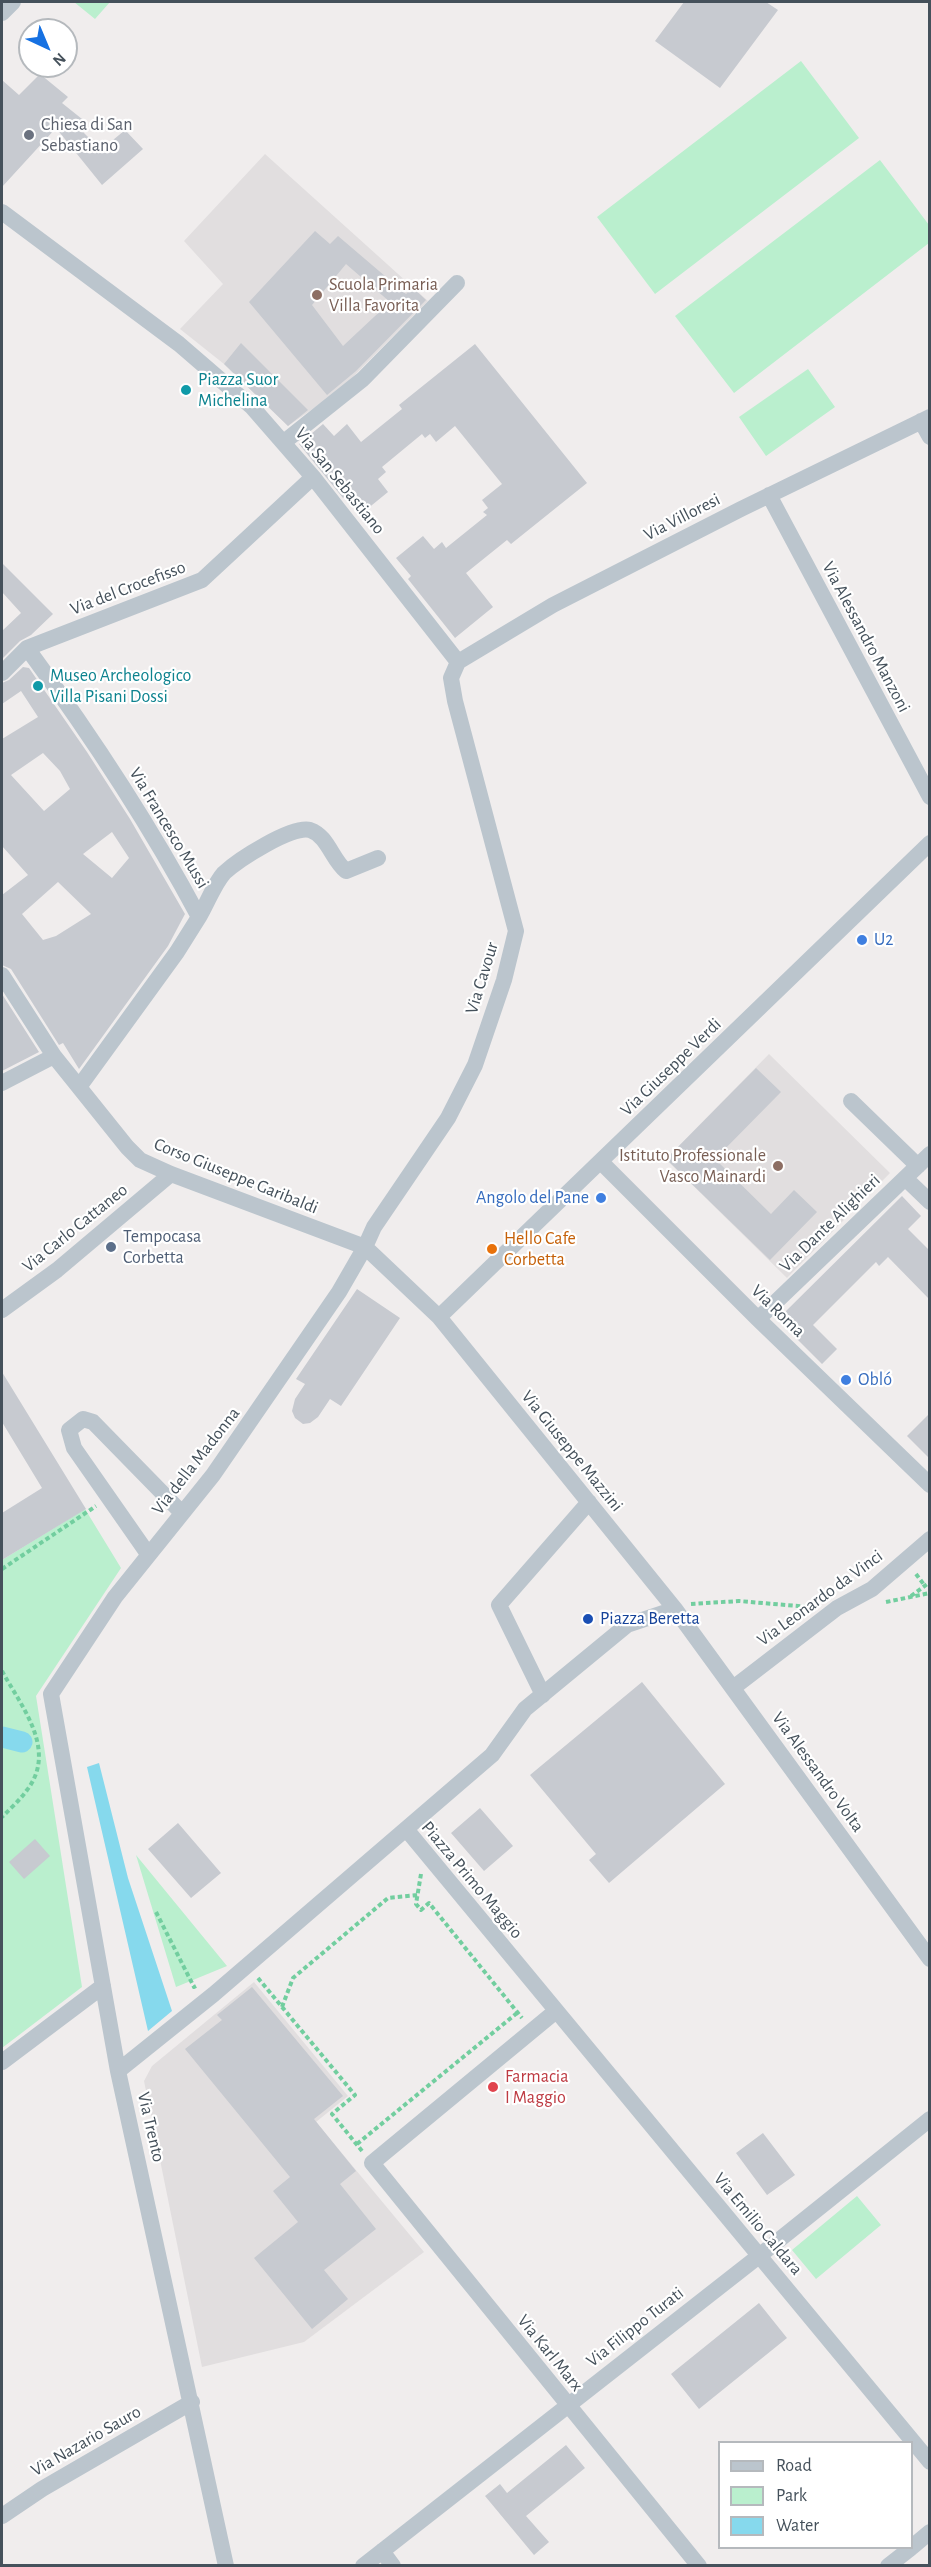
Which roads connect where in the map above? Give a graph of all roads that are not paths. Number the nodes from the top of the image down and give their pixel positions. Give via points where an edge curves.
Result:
1 (13, 2) edge
2 (2, 13) edge
3 (2, 212) edge
4 (457, 283) dead end
5 (925, 419) edge
6 (930, 436) edge
7 (284, 442) junction
8 (313, 477) junction
9 (769, 495) junction
10 (27, 648) junction
11 (458, 662) junction
12 (2, 673) edge
13 (930, 797) edge
14 (930, 843) edge
15 (378, 858) dead end
16 (199, 917) junction
17 (2, 975) edge
18 (54, 1056) junction
19 (2, 1083) edge
20 (79, 1087) junction
21 (851, 1101) dead end
22 (924, 1160) edge
23 (601, 1162) junction
24 (171, 1174) junction
25 (906, 1178) junction
26 (930, 1202) edge
27 (366, 1247) junction
28 (2, 1310) edge
29 (439, 1317) junction
30 (758, 1319) junction
31 (930, 1485) edge
32 (589, 1502) junction
33 (182, 1512) junction
34 (930, 1539) edge
35 (148, 1554) junction
36 (675, 1609) junction
37 (733, 1688) junction
38 (51, 1694) joint
39 (543, 1695) junction
40 (406, 1829) junction
41 (929, 1957) edge
42 (103, 1986) junction
43 (556, 2011) junction
44 (2, 2062) edge
45 (118, 2071) junction
46 (930, 2119) edge
47 (759, 2256) junction
48 (192, 2402) junction
49 (567, 2405) junction
50 (913, 2441) edge
51 (913, 2442) edge
52 (930, 2462) edge
53 (2, 2516) edge
54 (930, 2532) edge
55 (913, 2545) edge
56 (908, 2549) edge
57 (382, 2551) junction
58 (226, 2565) edge
59 (363, 2565) edge
60 (393, 2565) edge
61 (699, 2565) edge
62 (888, 2565) edge

1 - 2 street
3 - 7 street, Via San Sebastiano via 179,344 252,407
4 - 7 street via 363,379
5 - 6 street
5 - 9 street, Via Villoresi
7 - 8 street, Via San Sebastiano
8 - 10 street, Via del Crocefisso via 202,580
8 - 11 street, Via San Sebastiano
9 - 11 street, Via Villoresi via 553,605
9 - 13 street, Via Alessandro Manzoni
10 - 12 street, Via del Crocefisso
10 - 16 street, Via Francesco Mussi via 89,733
11 - 27 street, Via Cavour via 451,678 455,701 516,931 475,1065 448,1118 374,1227
14 - 23 street, Via Giuseppe Verdi
15 - 16 street via 346,871 322,837 309,830 289,831 224,874
16 - 20 street, Via Francesco Mussi
17 - 18 street, Corso Giuseppe Garibaldi
18 - 19 street
18 - 20 street, Corso Giuseppe Garibaldi
20 - 24 street, Corso Giuseppe Garibaldi via 141,1160
21 - 22 street
22 - 25 street, Via Dante Alighieri
23 - 29 street, Via Giuseppe Verdi
23 - 30 street, Via Roma
24 - 27 street, Corso Giuseppe Garibaldi
24 - 28 street, Via Carlo Cattaneo via 57,1270
25 - 26 street
25 - 30 street, Via Dante Alighieri
27 - 29 street, Via Giuseppe Mazzini
27 - 33 street, Via della Madonna via 267,1398
29 - 32 street, Via Giuseppe Mazzini
30 - 31 street, Via Roma
32 - 36 street, Via Giuseppe Mazzini
32 - 39 street via 498,1605
33 - 35 street, Via della Madonna
33 - 35 street via 93,1422 83,1419 69,1430 74,1448
34 - 37 street, Via Leonardo da Vinci via 872,1588 837,1608
35 - 38 street, Via della Madonna
36 - 37 street, Via Alessandro Volta
36 - 39 street via 627,1625
37 - 41 street, Via Alessandro Volta
38 - 42 street, Via Trento
39 - 40 street via 525,1709 492,1755
40 - 43 street, Piazza Primo Maggio
40 - 45 street, Piazza Primo Maggio
42 - 44 street
42 - 45 street, Via Trento
43 - 47 street, Via Emilio Caldara
43 - 49 street, Via Karl Marx via 372,2163
45 - 48 street, Via Trento
46 - 47 street, Via Filippo Turati
47 - 49 street, Via Filippo Turati
47 - 50 street, Via Emilio Caldara
48 - 53 street, Via Nazario Sauro
48 - 58 street, Via Trento
49 - 57 street, Via Filippo Turati
49 - 61 street, Via Karl Marx
51 - 52 street, Via Emilio Caldara
54 - 55 street
56 - 62 street
57 - 59 street, Via Filippo Turati
57 - 60 street

